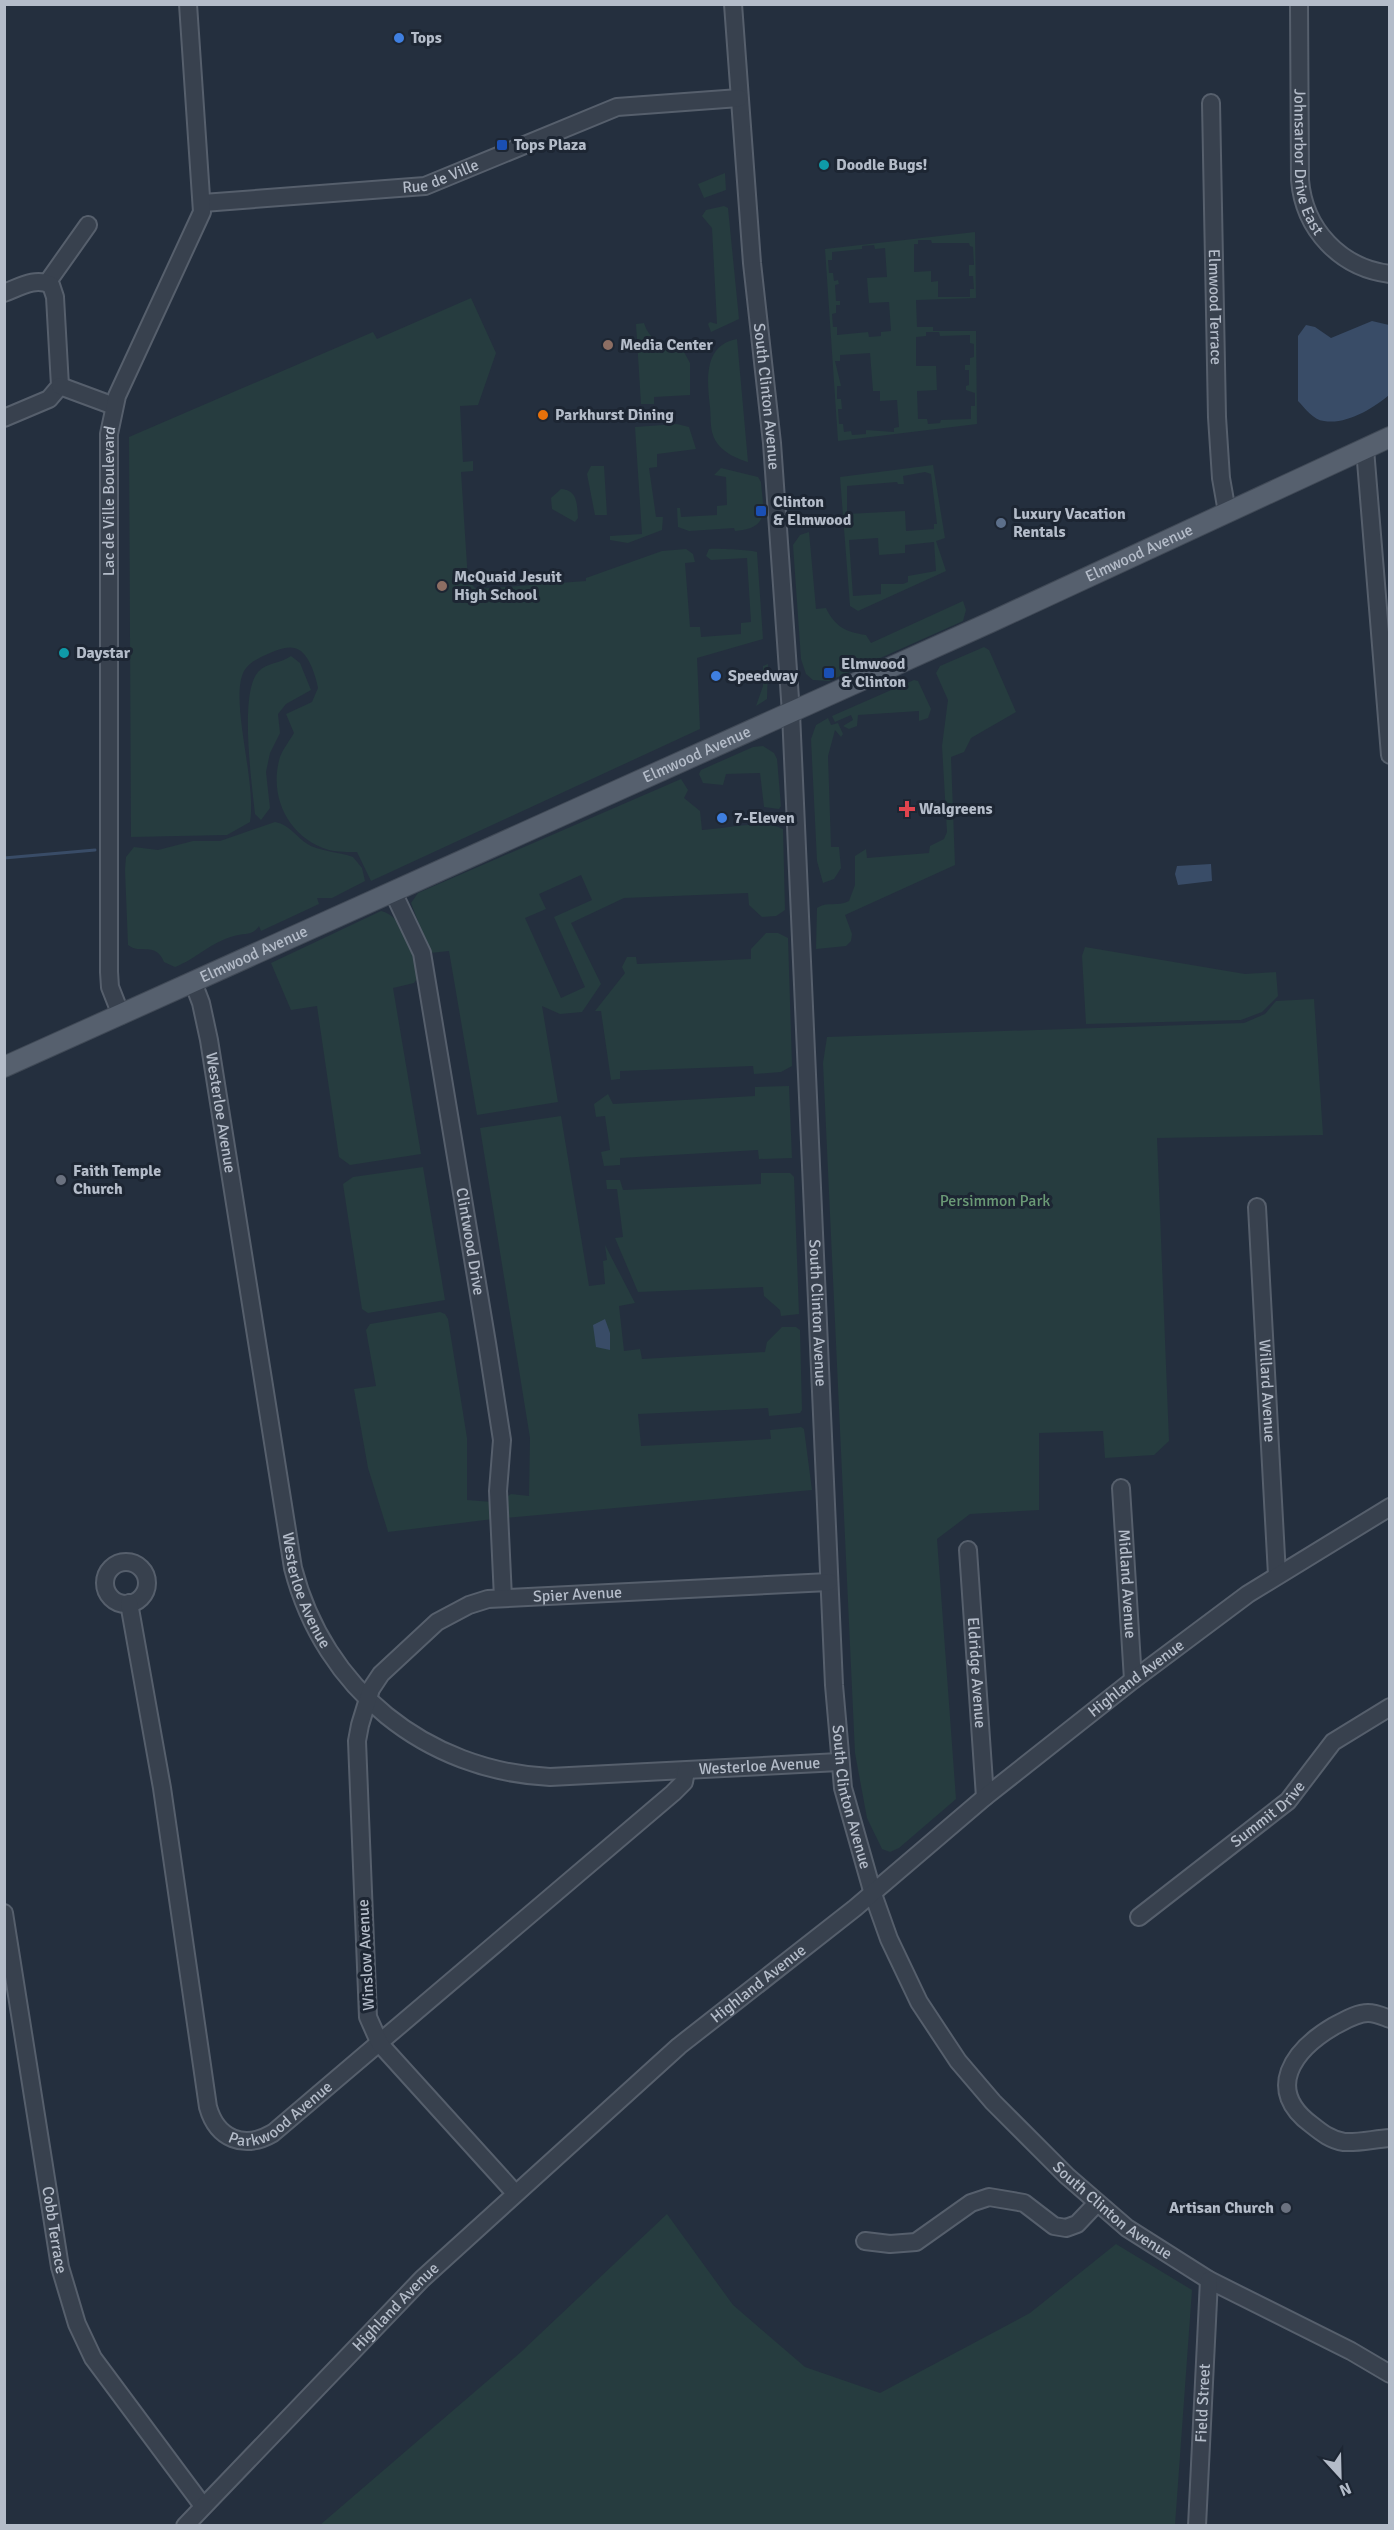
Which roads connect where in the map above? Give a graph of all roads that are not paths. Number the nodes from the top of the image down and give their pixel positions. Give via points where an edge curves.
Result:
1 (188, 4) edge
2 (733, 4) edge
3 (1299, 4) edge
4 (739, 98) junction
5 (1211, 103) dead end
6 (203, 203) junction
7 (88, 225) dead end
8 (1389, 274) edge
9 (48, 283) junction
10 (4, 293) edge
11 (60, 386) junction
12 (114, 406) junction
13 (4, 418) edge
14 (1389, 437) edge
15 (1365, 449) junction
16 (1227, 512) junction
17 (791, 713) junction
18 (1389, 755) edge
19 (393, 892) junction
20 (193, 982) junction
21 (121, 1015) junction
22 (4, 1067) edge
23 (1257, 1207) dead end
24 (1121, 1488) dead end
25 (1389, 1507) edge
26 (968, 1550) dead end
27 (1277, 1575) junction
28 (829, 1582) junction
29 (503, 1598) junction
30 (129, 1604) dead end
31 (1133, 1680) junction
32 (368, 1701) junction
33 (1389, 1707) edge
34 (839, 1762) junction
35 (686, 1771) junction
36 (985, 1797) junction
37 (873, 1894) junction
38 (4, 1913) edge
39 (1138, 1917) dead end
40 (1389, 2019) edge
41 (380, 2044) junction
42 (1389, 2138) edge
43 (515, 2193) junction
44 (1097, 2204) junction
45 (865, 2241) dead end
46 (1209, 2280) junction
47 (1389, 2374) edge
48 (203, 2506) junction
49 (185, 2526) edge
50 (1197, 2526) edge

1 - 6 street, Lac de Ville Boulevard
2 - 4 street, South Clinton Avenue
3 - 8 street, Johnsarbor Drive East via 1300,180 1307,213 1320,236 1342,256 1364,268
4 - 6 street, Rue de Ville via 617,107 425,186
4 - 17 street, South Clinton Avenue via 772,443
5 - 16 street, Elmwood Terrace via 1217,417
6 - 12 street, Lac de Ville Boulevard via 199,221
7 - 9 street
9 - 10 street via 33,282
9 - 11 street via 55,297
11 - 12 street
11 - 13 street via 50,399
12 - 21 street, Lac de Ville Boulevard via 108,449 109,972 112,994
14 - 15 main road, Elmwood Avenue
15 - 16 main road, Elmwood Avenue
15 - 18 street
16 - 17 main road, Elmwood Avenue
17 - 19 main road, Elmwood Avenue
17 - 28 street, South Clinton Avenue
19 - 20 main road, Elmwood Avenue
19 - 29 street, Clintwood Drive via 422,953 487,1343 502,1440 498,1491
20 - 21 main road, Elmwood Avenue
20 - 32 street, Westerloe Avenue via 209,1040 293,1568 318,1635
21 - 22 main road, Elmwood Avenue
23 - 27 street, Willard Avenue
24 - 31 street, Midland Avenue
25 - 27 street, Highland Avenue
26 - 36 street, Eldridge Avenue
27 - 31 street, Highland Avenue
28 - 29 street, Spier Avenue
28 - 34 street, South Clinton Avenue
29 - 32 street, Spier Avenue via 469,1605 437,1622 381,1674
30 - 41 street, Parkwood Avenue via 162,1788 208,2107 214,2122 232,2139 254,2141 267,2137
31 - 36 street, Highland Avenue
32 - 35 street, Westerloe Avenue via 400,1727 433,1745 503,1772 550,1777
32 - 41 street, Winslow Avenue via 357,1741 366,1995 368,2017
33 - 39 street, Summit Drive via 1333,1742 1288,1801
34 - 35 street, Westerloe Avenue
34 - 37 street, South Clinton Avenue via 849,1815
35 - 41 street, Parkwood Avenue via 684,1782 673,1793
36 - 37 street, Highland Avenue
37 - 43 street, Highland Avenue via 679,2046
37 - 44 street, South Clinton Avenue via 904,1971 944,2042 993,2102
38 - 48 street, Cobb Terrace via 60,2267 71,2308 103,2374
40 - 42 street via 1365,2013 1316,2037 1290,2069 1286,2087 1293,2107 1331,2139 1361,2142
41 - 43 street, Winslow Avenue
43 - 48 street, Highland Avenue via 422,2278
44 - 45 street via 1077,2224 1066,2228 1054,2226 1024,2203 989,2197 971,2204 916,2242
44 - 46 street, South Clinton Avenue via 1127,2228
46 - 47 street, South Clinton Avenue via 1351,2350
46 - 50 street, Field Street
48 - 49 street, Highland Avenue

